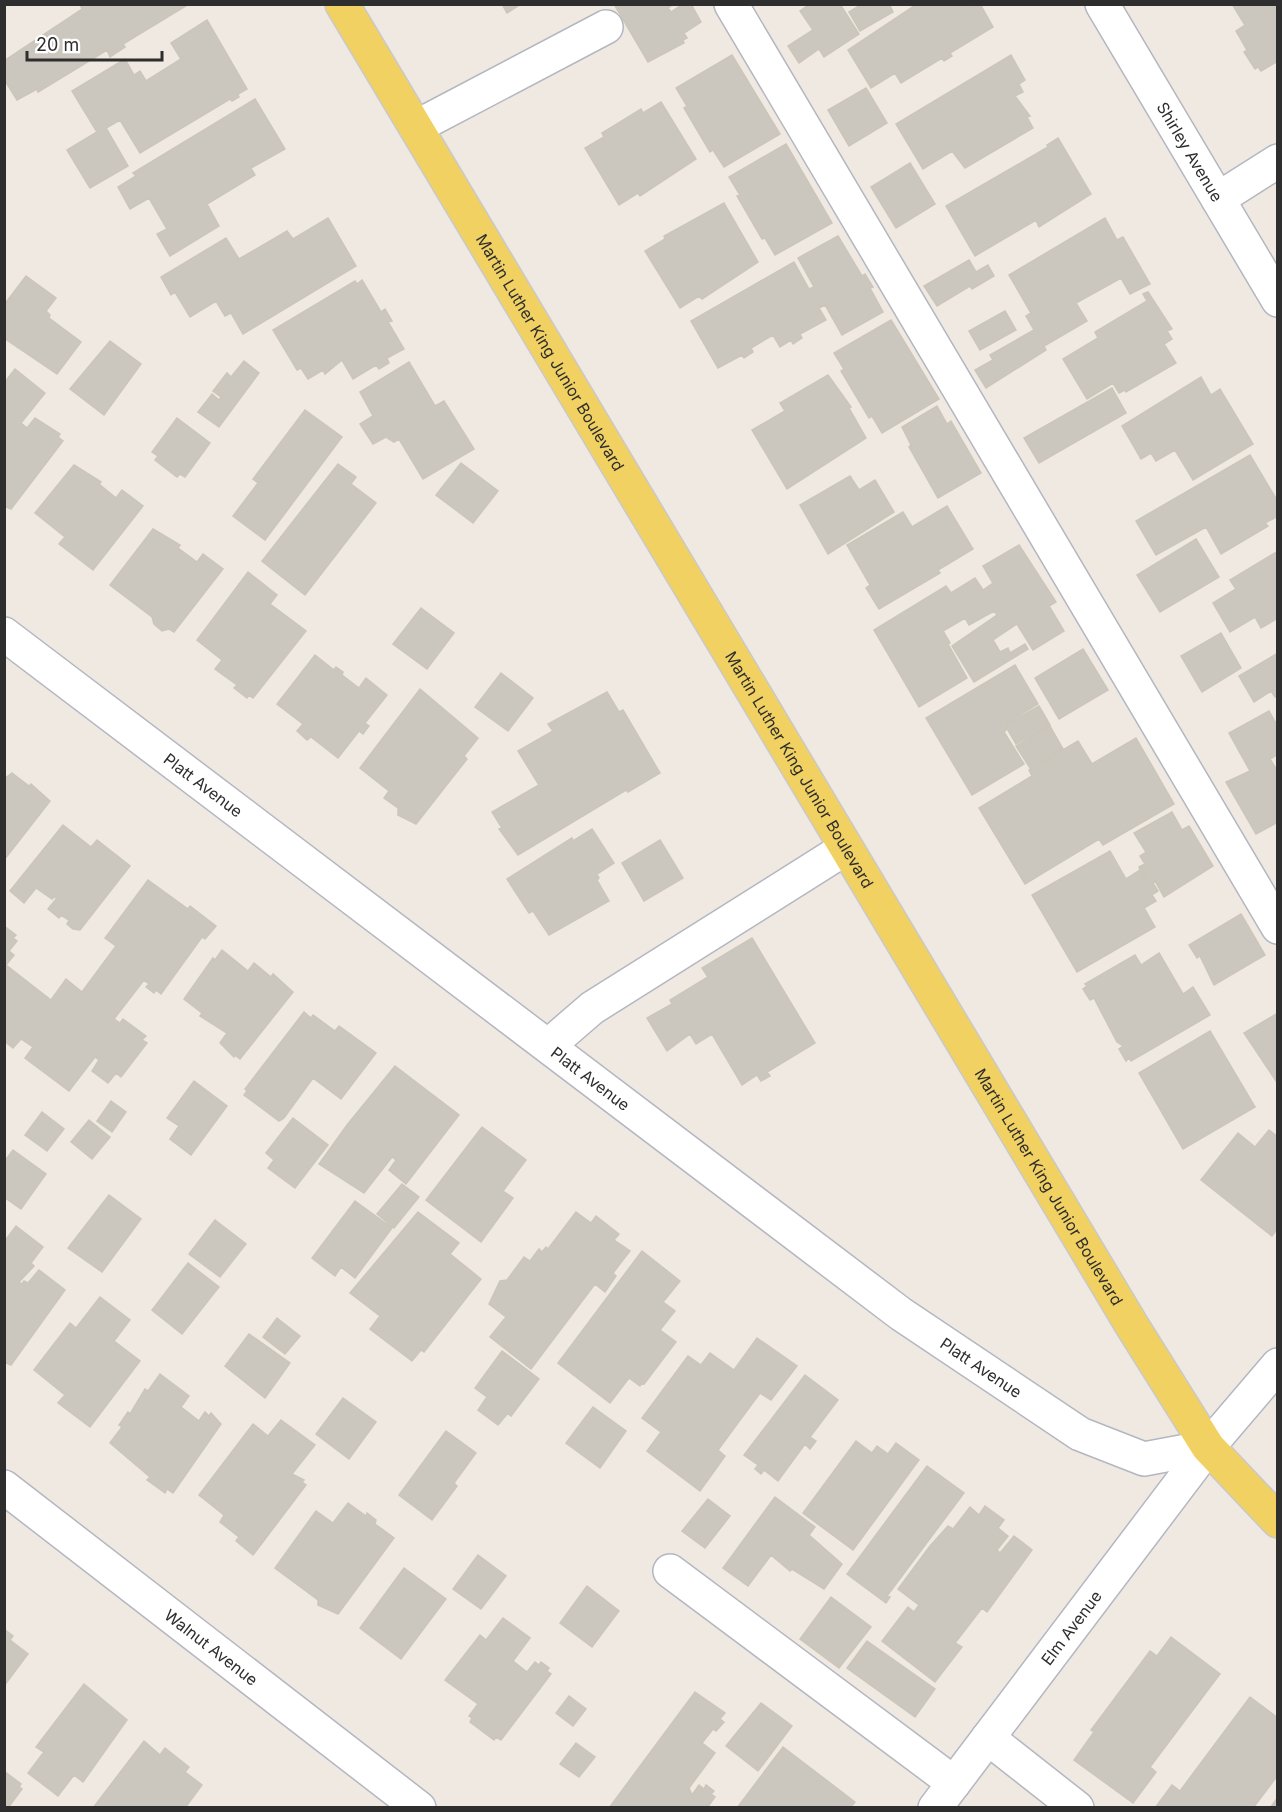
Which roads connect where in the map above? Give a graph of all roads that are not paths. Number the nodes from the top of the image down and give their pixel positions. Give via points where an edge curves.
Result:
1 (342, 4) edge
2 (731, 4) edge
3 (1102, 4) edge
4 (606, 27) dead end
5 (416, 127) junction
6 (1278, 161) edge
7 (1218, 199) junction
8 (1278, 300) edge
9 (4, 633) edge
10 (846, 848) junction
11 (1278, 927) edge
12 (548, 1046) junction
13 (1278, 1365) edge
14 (1208, 1447) junction
15 (4, 1487) edge
16 (1278, 1521) edge
17 (670, 1571) dead end
18 (988, 1738) junction
19 (945, 1795) edge
20 (419, 1808) edge
21 (1077, 1808) edge

1 - 5 main road, Martin Luther King Junior Boulevard
2 - 11 street
3 - 7 street, Shirley Avenue
4 - 5 street
5 - 10 main road, Martin Luther King Junior Boulevard
6 - 7 street
7 - 8 street, Shirley Avenue
9 - 12 street, Platt Avenue
10 - 12 street via 592,1008
10 - 14 main road, Martin Luther King Junior Boulevard
12 - 14 street, Platt Avenue via 901,1314 1080,1434 1144,1459
13 - 14 street, Elm Avenue
14 - 16 main road, Martin Luther King Junior Boulevard
14 - 18 street, Elm Avenue
15 - 20 street, Walnut Avenue
17 - 19 street
18 - 19 street, Elm Avenue
18 - 21 street

